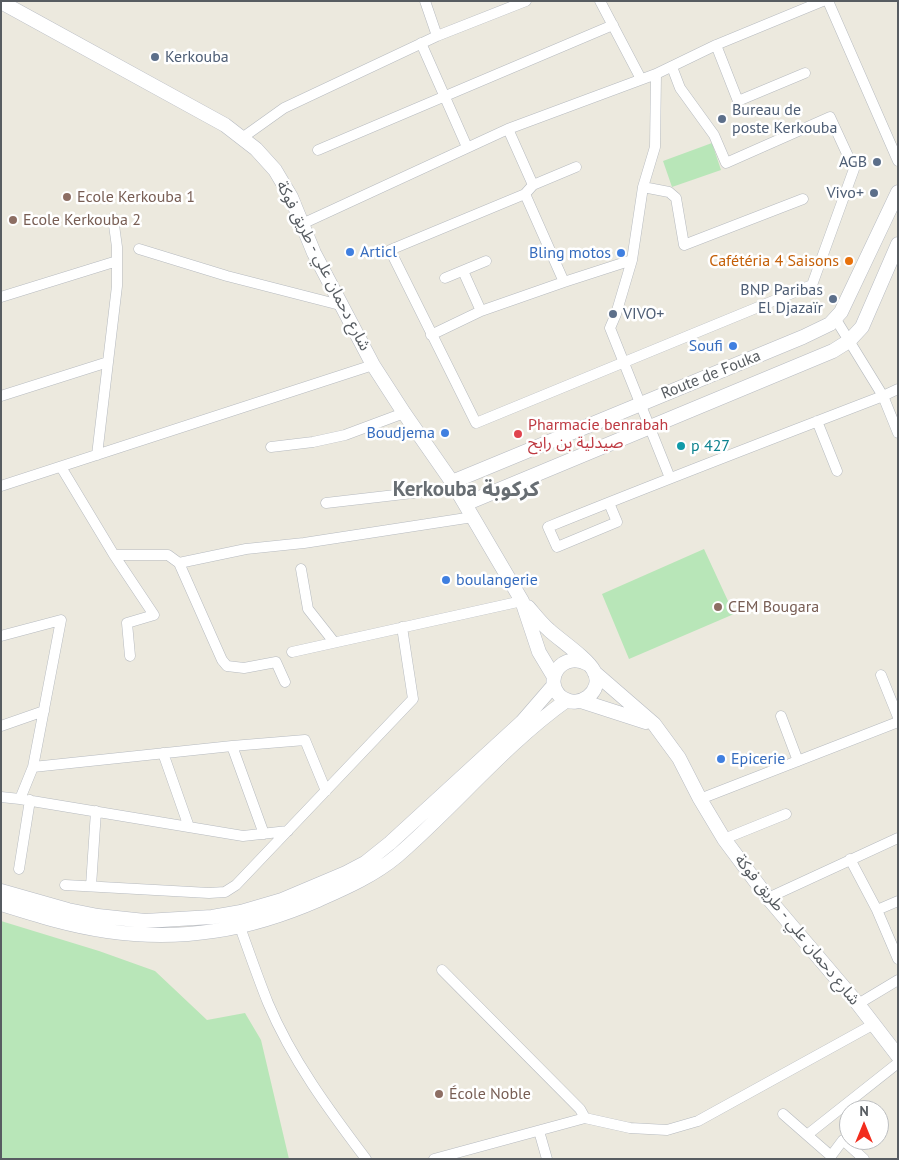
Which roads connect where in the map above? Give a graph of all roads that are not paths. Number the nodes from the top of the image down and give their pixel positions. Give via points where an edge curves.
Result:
1 (425, 1) edge
2 (526, 1) edge
3 (600, 1) edge
4 (823, 1) edge
5 (828, 1) edge
6 (1, 2) edge
7 (613, 25) junction
8 (437, 36) junction
9 (421, 43) junction
10 (716, 45) junction
11 (672, 67) junction
12 (805, 73) dead end
13 (656, 74) junction
14 (641, 79) junction
15 (444, 97) junction
16 (508, 129) junction
17 (242, 138) junction
18 (467, 147) junction
19 (318, 150) dead end
20 (898, 161) edge
21 (576, 167) dead end
22 (533, 185) junction
23 (643, 187) junction
24 (898, 192) edge
25 (525, 194) junction
26 (802, 199) dead end
27 (112, 218) dead end
28 (302, 224) junction
29 (898, 244) edge
30 (139, 249) dead end
31 (632, 260) junction
32 (117, 261) junction
33 (486, 261) dead end
34 (463, 271) junction
35 (445, 278) dead end
36 (564, 282) junction
37 (1, 297) edge
38 (340, 304) junction
39 (481, 311) junction
40 (835, 318) junction
41 (431, 335) junction
42 (849, 341) junction
43 (624, 361) junction
44 (108, 362) junction
45 (373, 365) junction
46 (898, 389) edge
47 (1, 396) edge
48 (883, 396) junction
49 (641, 404) junction
50 (404, 413) junction
51 (817, 421) junction
52 (650, 427) junction
53 (898, 433) edge
54 (271, 447) dead end
55 (97, 455) junction
56 (61, 467) junction
57 (837, 470) dead end
58 (670, 478) junction
59 (454, 485) junction
60 (1, 486) edge
61 (326, 503) dead end
62 (609, 503) junction
63 (465, 504) junction
64 (472, 517) junction
65 (114, 554) junction
66 (179, 563) junction
67 (302, 569) dead end
68 (522, 601) junction
69 (402, 627) junction
70 (1, 636) edge
71 (334, 642) junction
72 (292, 652) dead end
73 (130, 656) dead end
74 (591, 668) junction
75 (881, 675) dead end
76 (554, 681) junction
77 (285, 682) dead end
78 (574, 700) junction
79 (44, 711) junction
80 (781, 716) dead end
81 (898, 717) edge
82 (898, 722) edge
83 (654, 724) junction
84 (1, 726) edge
85 (232, 746) junction
86 (163, 753) junction
87 (798, 761) junction
88 (33, 767) junction
89 (326, 791) junction
90 (1, 797) edge
91 (700, 799) junction
92 (25, 800) junction
93 (96, 811) junction
94 (786, 814) dead end
95 (190, 827) junction
96 (288, 831) junction
97 (264, 834) junction
98 (898, 838) edge
99 (724, 839) junction
100 (850, 859) junction
101 (19, 869) dead end
102 (65, 885) dead end
103 (91, 886) junction
104 (1, 891) edge
105 (768, 898) junction
106 (898, 901) edge
107 (1, 904) edge
108 (877, 910) junction
109 (240, 927) junction
110 (898, 959) edge
111 (442, 970) dead end
112 (898, 980) edge
113 (858, 1004) junction
114 (874, 1024) junction
115 (898, 1056) edge
116 (898, 1063) edge
117 (782, 1114) dead end
118 (585, 1118) junction
119 (538, 1131) junction
120 (807, 1135) junction
121 (831, 1157) edge
122 (366, 1159) edge
123 (434, 1159) edge
124 (547, 1159) edge
125 (864, 1159) edge

1 - 8 street
2 - 8 street
3 - 7 street
4 - 10 street
5 - 20 street
6 - 17 main road, شارع دحمان علي - طريق فوكة via 225,125
7 - 14 street
7 - 15 street
8 - 9 street
9 - 15 street
9 - 17 street via 284,108
10 - 11 street
10 - 12 street via 738,101
11 - 13 street
11 - 43 street via 680,88 714,135 726,163 830,117 854,170 812,285
13 - 14 street
13 - 23 street via 655,147
14 - 16 street
15 - 18 street
15 - 19 street
16 - 18 street
16 - 22 street
17 - 28 main road, شارع دحمان علي - طريق فوكة via 275,170
18 - 28 street
21 - 22 street
22 - 25 street
23 - 26 street via 670,192 676,198 684,245
23 - 31 street
24 - 40 main road, Route de Fouka via 841,312
25 - 36 street
25 - 41 street via 390,250
27 - 32 street
28 - 38 main road, شارع دحمان علي - طريق فوكة
29 - 42 main road, Route de Fouka via 862,327
30 - 38 street via 227,276
31 - 36 street
31 - 43 street via 610,328
32 - 37 street
32 - 44 street
33 - 34 street
34 - 35 street
34 - 39 street
36 - 39 street
38 - 45 main road, شارع دحمان علي - طريق فوكة
39 - 41 street
40 - 42 street
40 - 49 main road, Route de Fouka via 830,324 803,337
41 - 43 street via 476,423
42 - 48 street
42 - 52 main road, Route de Fouka via 833,351
43 - 49 street
44 - 47 street
44 - 55 street
45 - 50 main road, شارع دحمان علي - طريق فوكة
45 - 55 street
46 - 48 street
48 - 51 street
48 - 53 street
49 - 52 street
49 - 59 main road, Route de Fouka
50 - 54 street via 345,435
50 - 59 main road, شارع دحمان علي - طريق فوكة
51 - 57 street
51 - 58 street
52 - 58 street
52 - 63 main road, Route de Fouka
55 - 56 street
56 - 60 street
56 - 65 street
58 - 62 street
59 - 61 street
59 - 63 main road, شارع دحمان علي - طريق فوكة
62 - 62 street via 617,522 557,547 548,527
63 - 64 main road, شارع دحمان علي - طريق فوكة
64 - 66 street via 246,549
64 - 68 main road, شارع دحمان علي - طريق فوكة
65 - 66 street via 168,554
65 - 73 street via 154,615 127,623
66 - 77 street via 227,666 244,668 276,662
67 - 71 street via 308,609
68 - 69 street
68 - 74 main road, شارع دحمان علي - طريق فوكة via 547,629
68 - 76 main road, شارع دحمان علي - طريق فوكة
69 - 71 street
69 - 89 street via 413,699
70 - 79 street via 61,620
71 - 72 street
74 - 76 main road via 574,659 567,661 561,665
74 - 78 main road via 596,686 593,692 588,698
74 - 83 main road, شارع دحمان علي - طريق فوكة
75 - 81 street
76 - 78 main road via 561,696
76 - 104 main road via 522,722 390,844 352,870 282,900 212,917 145,921 68,910
78 - 83 main road
78 - 109 main road via 532,726 422,833 380,868 352,885 288,913
79 - 84 street
79 - 88 street
80 - 87 street
82 - 87 street
83 - 91 main road, شارع دحمان علي - طريق فوكة via 679,758
85 - 86 street
85 - 89 street via 305,740
85 - 97 street
86 - 88 street
86 - 95 street
87 - 91 street
88 - 92 street
89 - 96 street
90 - 92 street
91 - 99 main road, شارع دحمان علي - طريق فوكة
92 - 93 street
92 - 101 street
93 - 95 street
93 - 103 street
94 - 99 street
95 - 97 street via 244,836
96 - 97 street
96 - 103 street via 236,885 225,892
98 - 100 street
99 - 105 main road, شارع دحمان علي - طريق فوكة
100 - 105 street
100 - 108 street
102 - 103 street
105 - 113 main road, شارع دحمان علي - طريق فوكة
106 - 108 street
107 - 109 main road via 108,931 178,935
108 - 110 street
109 - 122 street via 268,1004 290,1047 316,1090
111 - 118 street
112 - 113 street
113 - 114 main road, شارع دحمان علي - طريق فوكة
114 - 115 main road, شارع دحمان علي - طريق فوكة
114 - 118 street via 698,1121 667,1130 630,1128
116 - 120 street
117 - 120 street
118 - 119 street
119 - 123 street
119 - 124 street
120 - 121 street
121 - 125 street via 843,1140

